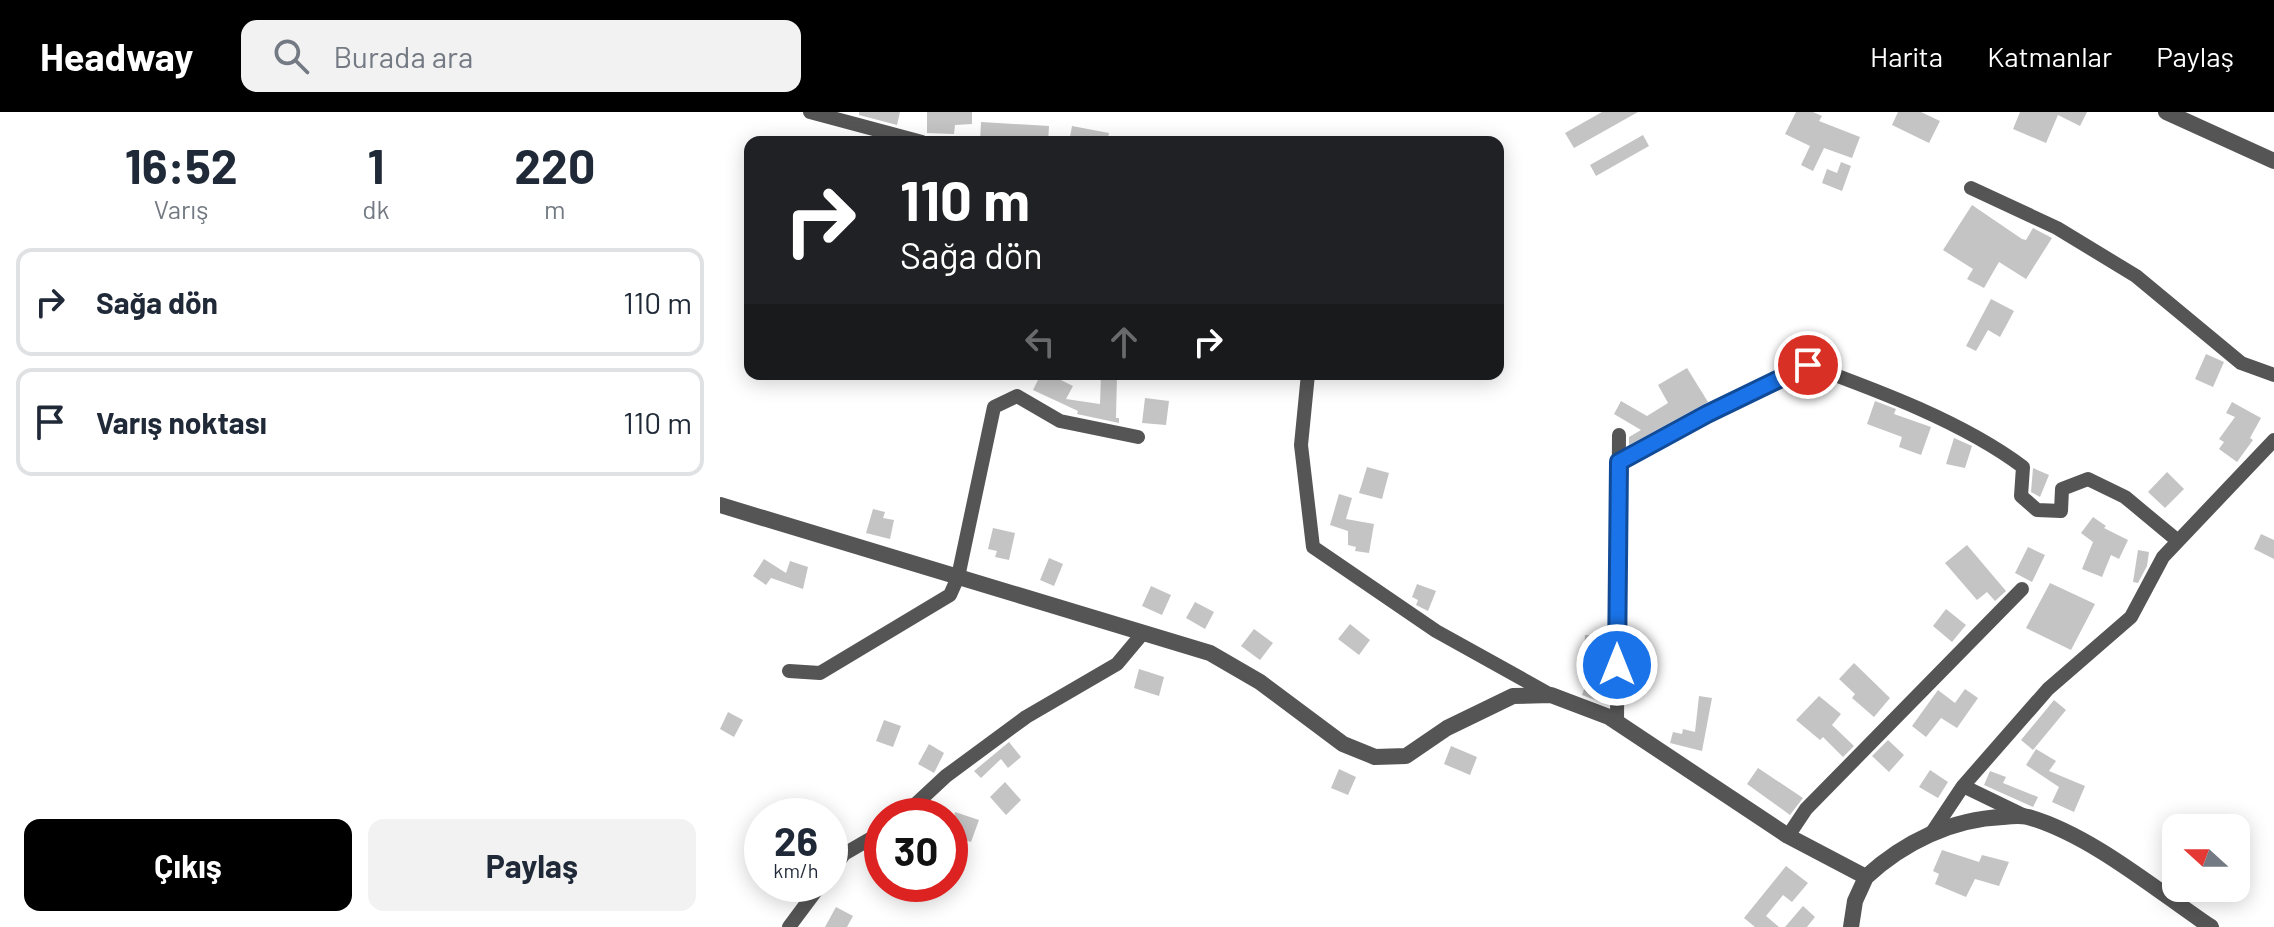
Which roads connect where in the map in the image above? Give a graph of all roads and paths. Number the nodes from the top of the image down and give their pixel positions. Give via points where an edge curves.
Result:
1 (810, 112) edge
2 (2166, 112) edge
3 (900, 136) edge
4 (2274, 161) edge
5 (1971, 188) dead end
6 (2274, 375) edge
7 (1307, 380) edge
8 (1619, 435) dead end
9 (1138, 437) dead end
10 (2274, 440) edge
11 (1619, 462) junction
12 (720, 505) edge
13 (2178, 541) junction
14 (958, 577) junction
15 (2022, 589) dead end
16 (1143, 633) junction
17 (789, 671) dead end
18 (1551, 695) junction
19 (1617, 723) junction
20 (1963, 786) junction
21 (922, 798) edge
22 (2025, 816) junction
23 (1933, 831) junction
24 (1788, 836) junction
25 (1866, 877) junction
26 (808, 902) edge
27 (789, 927) edge
28 (1851, 927) edge
29 (2211, 927) edge

1 - 3 street
2 - 4 street
5 - 6 street via 2057,228 2136,276 2241,363
7 - 18 street via 1301,445 1313,547 1436,631
8 - 11 street
9 - 14 street via 1060,421 1017,396 994,407
10 - 13 street
11 - 13 street via 1808,365 1993,444 2023,467 2021,496 2037,510 2061,511 2062,489 2088,479 2125,497
11 - 19 street
12 - 14 street
13 - 20 street via 2163,557 2131,617 2048,689
14 - 16 street
14 - 17 street via 950,595 820,673
15 - 24 street via 1806,809
16 - 18 street via 1210,653 1260,682 1343,744 1375,757 1406,756 1447,728 1513,696
16 - 21 street via 1117,664 1026,717
18 - 19 street
19 - 24 street
20 - 22 street
20 - 23 street
22 - 23 street via 1986,818
22 - 29 street via 2081,841
23 - 25 street
24 - 25 street
25 - 28 street
26 - 27 street

